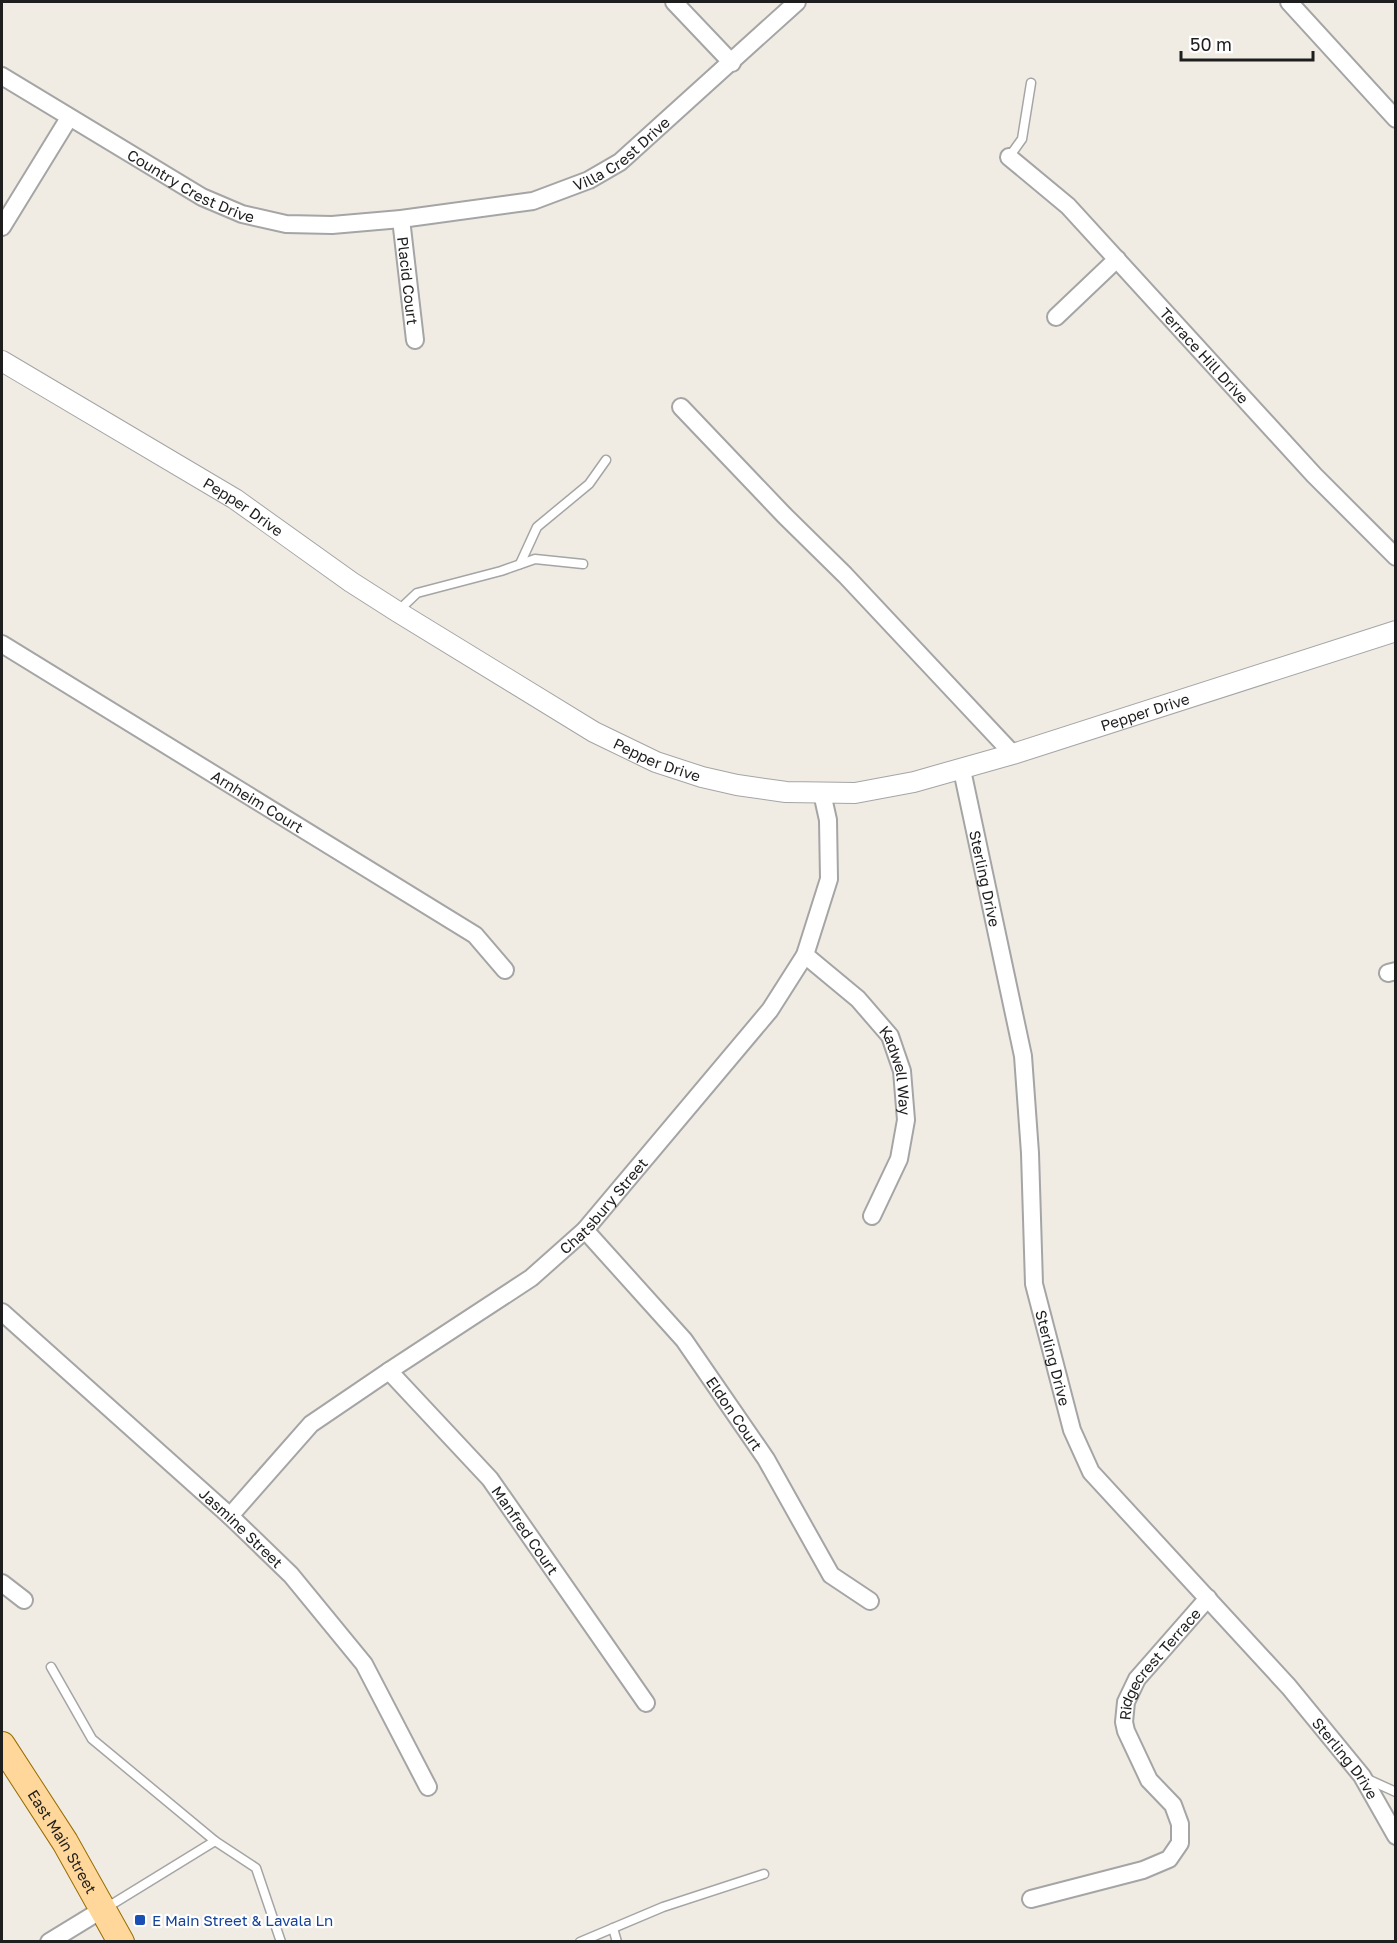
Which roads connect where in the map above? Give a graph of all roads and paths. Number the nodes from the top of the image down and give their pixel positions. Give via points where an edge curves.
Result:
1 (674, 2) edge
2 (797, 2) edge
3 (1289, 2) edge
4 (732, 63) junction
5 (2, 75) edge
6 (1031, 83) dead end
7 (69, 118) junction
8 (1395, 119) edge
9 (1009, 157) joint
10 (401, 219) junction
11 (2, 227) edge
12 (1117, 259) junction
13 (1056, 317) dead end
14 (415, 340) dead end
15 (2, 361) edge
16 (681, 407) dead end
17 (606, 460) dead end
18 (1395, 557) edge
19 (520, 564) junction
20 (583, 564) dead end
21 (398, 612) junction
22 (1395, 631) edge
23 (2, 644) edge
24 (1013, 754) junction
25 (962, 770) junction
26 (822, 793) junction
27 (805, 955) junction
28 (505, 970) dead end
29 (872, 1216) dead end
30 (585, 1230) junction
31 (2, 1312) edge
32 (389, 1371) junction
33 (230, 1516) junction
34 (2, 1583) edge
35 (1208, 1598) junction
36 (24, 1599) dead end
37 (870, 1601) dead end
38 (51, 1667) dead end
39 (646, 1702) dead end
40 (2, 1747) edge
41 (1362, 1776) junction
42 (428, 1787) dead end
43 (1395, 1792) edge
44 (1395, 1836) edge
45 (215, 1841) junction
46 (764, 1874) dead end
47 (1031, 1899) dead end
48 (103, 1910) junction
49 (613, 1928) junction
50 (49, 1941) edge
51 (121, 1941) edge
52 (281, 1941) edge
53 (580, 1941) edge
54 (617, 1941) edge

1 - 4 street
2 - 4 street, Villa Crest Drive
3 - 8 street
4 - 10 street, Villa Crest Drive via 620,162 589,180 533,201
5 - 7 street, Country Crest Drive
6 - 9 lane via 1022,139
7 - 10 street, Country Crest Drive via 202,197 242,214 309,226
7 - 11 street
9 - 12 street, Terrace Hill Drive via 1068,206
10 - 14 street, Placid Court
12 - 13 street
12 - 18 street, Terrace Hill Drive via 1314,475
15 - 21 street, Pepper Drive via 235,499
16 - 24 street
17 - 19 lane via 589,484 537,527
19 - 20 lane via 535,559
19 - 21 lane via 417,593
21 - 26 street, Pepper Drive via 594,732 656,762 737,785
22 - 24 street, Pepper Drive
23 - 28 street, Arnheim Court via 474,935
24 - 25 street, Pepper Drive
25 - 26 street, Pepper Drive via 855,793
25 - 35 street, Sterling Drive via 1023,1056 1034,1284 1072,1430 1091,1472
26 - 27 street, Chatsbury Street via 828,820 829,879
27 - 29 street, Kadwell Way via 858,999 890,1036 902,1071 906,1120 899,1159
27 - 30 street, Chatsbury Street via 770,1010
30 - 32 street, Chatsbury Street via 531,1278
30 - 37 street, Eldon Court via 684,1340 766,1459 831,1575
31 - 33 street, Jasmine Street
32 - 33 street, Chatsbury Street via 311,1424
32 - 39 street, Manfred Court via 490,1479
33 - 42 street, Jasmine Street via 291,1575 364,1664
34 - 36 street
35 - 41 street, Sterling Drive via 1289,1687
35 - 47 street, Ridgecrest Terrace via 1137,1679 1126,1702 1126,1731 1149,1780 1173,1805 1180,1824 1180,1843 1168,1859 1143,1870
38 - 45 lane via 92,1739
40 - 48 main road, East Main Street via 66,1842
41 - 43 lane
41 - 44 street, Sterling Drive
45 - 48 lane
45 - 52 lane via 256,1868
46 - 49 lane
48 - 50 street
48 - 51 main road, East Main Street
49 - 53 lane
49 - 54 lane

